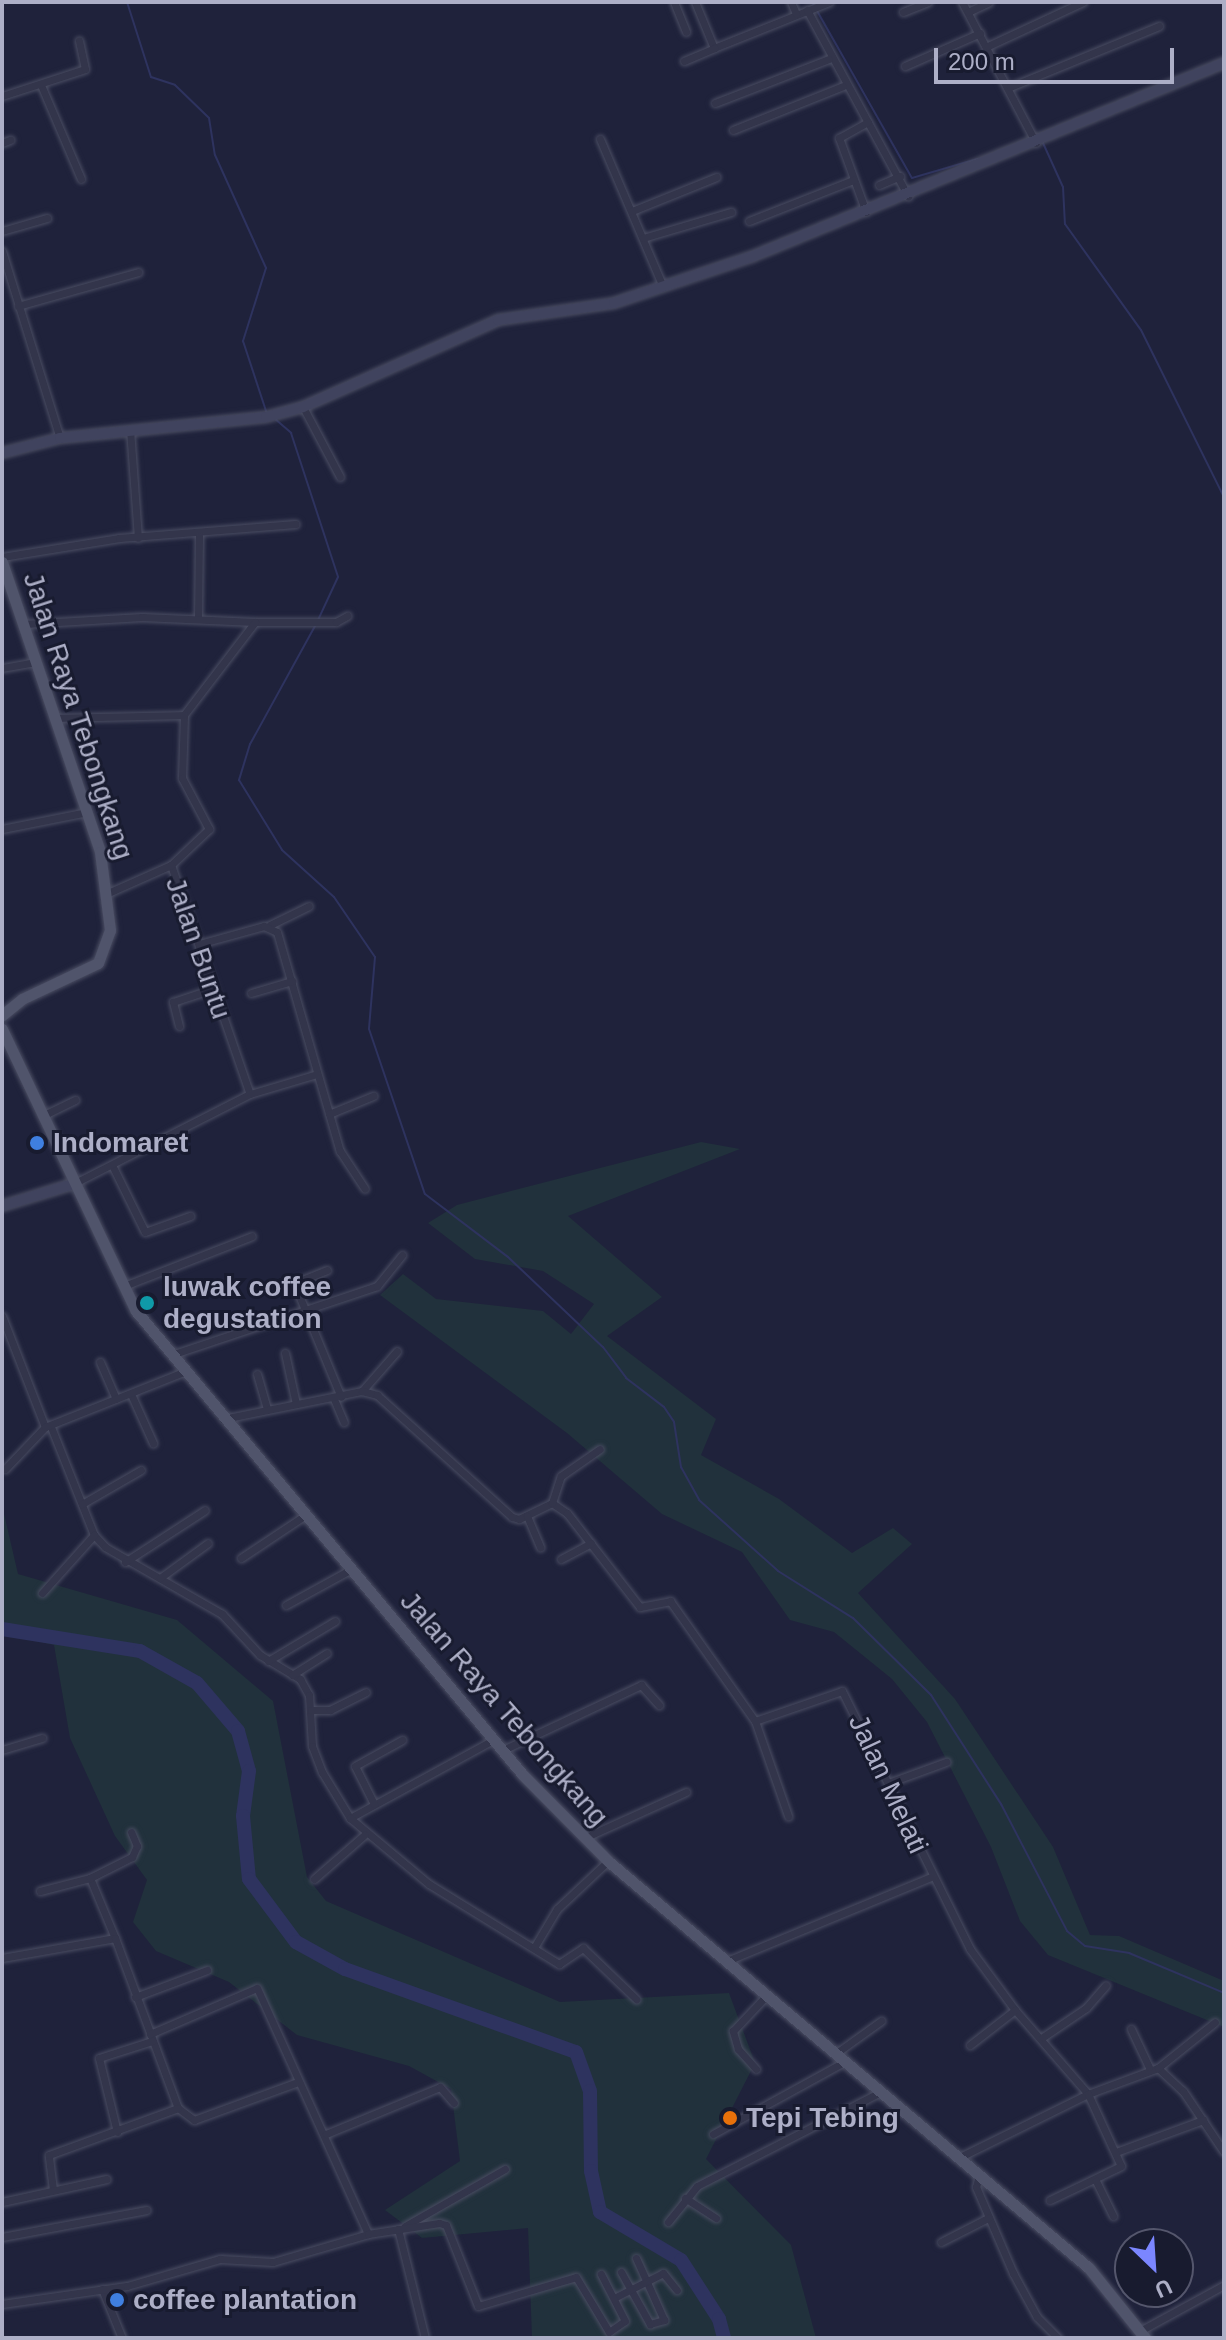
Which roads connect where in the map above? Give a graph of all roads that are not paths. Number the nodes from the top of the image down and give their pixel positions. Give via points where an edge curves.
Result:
1 (674, 2) edge
2 (791, 2) edge
3 (829, 2) edge
4 (928, 2) edge
5 (962, 2) edge
6 (989, 2) edge
7 (1083, 2) edge
8 (699, 3) edge
9 (807, 10) junction
10 (903, 12) dead end
11 (968, 12) junction
12 (796, 14) junction
13 (1159, 26) dead end
14 (686, 32) dead end
15 (980, 33) junction
16 (79, 41) dead end
17 (988, 46) junction
18 (714, 48) junction
19 (829, 59) junction
20 (684, 61) dead end
21 (1224, 63) edge
22 (905, 66) dead end
23 (41, 85) junction
24 (843, 86) junction
25 (1010, 87) junction
26 (2, 96) edge
27 (715, 103) dead end
28 (868, 122) junction
29 (733, 130) dead end
30 (600, 139) dead end
31 (1036, 143) junction
32 (900, 176) junction
33 (716, 177) dead end
34 (81, 179) dead end
35 (853, 180) junction
36 (879, 185) dead end
37 (908, 196) junction
38 (632, 211) junction
39 (731, 212) dead end
40 (866, 212) junction
41 (47, 218) dead end
42 (749, 221) dead end
43 (2, 231) edge
44 (643, 238) junction
45 (2, 251) edge
46 (138, 272) dead end
47 (663, 287) junction
48 (18, 306) junction
49 (303, 407) junction
50 (130, 429) junction
51 (60, 438) junction
52 (2, 453) edge
53 (340, 477) dead end
54 (295, 524) dead end
55 (199, 536) junction
56 (138, 538) junction
57 (2, 560) edge
58 (347, 616) dead end
59 (198, 618) junction
60 (255, 622) junction
61 (24, 624) junction
62 (36, 662) junction
63 (2, 668) edge
64 (184, 715) junction
65 (56, 718) junction
66 (87, 812) junction
67 (2, 829) edge
68 (171, 865) junction
69 (108, 893) junction
70 (309, 906) dead end
71 (270, 925) junction
72 (199, 944) junction
73 (292, 981) junction
74 (212, 989) junction
75 (251, 993) dead end
76 (2, 1015) edge
77 (179, 1026) dead end
78 (2, 1029) edge
79 (317, 1074) junction
80 (250, 1094) junction
81 (373, 1096) dead end
82 (75, 1100) dead end
83 (329, 1114) junction
84 (40, 1116) junction
85 (113, 1167) junction
86 (73, 1184) junction
87 (365, 1189) dead end
88 (2, 1206) edge
89 (190, 1216) dead end
90 (252, 1236) dead end
91 (402, 1255) dead end
92 (327, 1270) dead end
93 (122, 1287) junction
94 (305, 1311) junction
95 (2, 1316) edge
96 (397, 1351) dead end
97 (285, 1353) dead end
98 (170, 1355) junction
99 (100, 1362) dead end
100 (183, 1372) junction
101 (257, 1374) dead end
102 (362, 1391) junction
103 (131, 1394) junction
104 (338, 1398) junction
105 (116, 1399) junction
106 (296, 1404) junction
107 (267, 1410) junction
108 (222, 1419) junction
109 (344, 1422) dead end
110 (48, 1427) junction
111 (153, 1443) dead end
112 (600, 1449) dead end
113 (5, 1469) dead end
114 (141, 1470) dead end
115 (552, 1503) junction
116 (82, 1504) junction
117 (205, 1510) dead end
118 (304, 1516) junction
119 (527, 1516) junction
120 (94, 1535) junction
121 (208, 1543) dead end
122 (591, 1543) junction
123 (540, 1547) dead end
124 (241, 1558) dead end
125 (561, 1559) dead end
126 (125, 1562) junction
127 (350, 1570) junction
128 (160, 1578) junction
129 (42, 1593) dead end
130 (286, 1605) dead end
131 (335, 1621) dead end
132 (327, 1653) dead end
133 (268, 1661) junction
134 (292, 1675) junction
135 (366, 1692) dead end
136 (659, 1705) dead end
137 (311, 1710) junction
138 (755, 1721) junction
139 (42, 1738) dead end
140 (402, 1740) dead end
141 (499, 1744) junction
142 (2, 1750) edge
143 (946, 1762) dead end
144 (891, 1782) junction
145 (686, 1792) dead end
146 (374, 1804) junction
147 (788, 1816) dead end
148 (350, 1818) junction
149 (131, 1832) dead end
150 (364, 1835) junction
151 (584, 1838) junction
152 (608, 1861) junction
153 (931, 1877) junction
154 (90, 1878) junction
155 (314, 1879) dead end
156 (40, 1891) dead end
157 (115, 1938) junction
158 (535, 1946) junction
159 (2, 1958) edge
160 (727, 1961) junction
161 (207, 1970) dead end
162 (1106, 1985) dead end
163 (766, 1996) junction
164 (135, 1997) junction
165 (636, 1999) dead end
166 (1015, 2010) junction
167 (881, 2021) dead end
168 (1215, 2022) dead end
169 (1131, 2029) dead end
170 (151, 2037) junction
171 (1043, 2037) junction
172 (970, 2045) dead end
173 (839, 2058) junction
174 (1153, 2068) junction
175 (756, 2069) dead end
176 (298, 2082) junction
177 (881, 2092) junction
178 (1088, 2094) junction
179 (454, 2103) dead end
180 (178, 2108) junction
181 (1203, 2120) junction
182 (117, 2132) junction
183 (326, 2134) junction
184 (713, 2134) dead end
185 (1116, 2152) junction
186 (1224, 2152) edge
187 (958, 2158) junction
188 (505, 2169) dead end
189 (979, 2175) junction
190 (107, 2179) dead end
191 (1096, 2181) junction
192 (53, 2190) junction
193 (685, 2198) junction
194 (1050, 2200) dead end
195 (2, 2202) edge
196 (146, 2210) dead end
197 (1113, 2216) dead end
198 (716, 2218) dead end
199 (988, 2218) junction
200 (668, 2222) dead end
201 (400, 2228) junction
202 (368, 2234) junction
203 (2, 2237) edge
204 (941, 2242) dead end
205 (636, 2258) dead end
206 (621, 2272) dead end
207 (601, 2274) dead end
208 (648, 2282) junction
209 (1224, 2285) edge
210 (102, 2289) junction
211 (677, 2290) dead end
212 (630, 2291) junction
213 (614, 2298) junction
214 (2, 2304) edge
215 (1142, 2334) edge
216 (122, 2338) edge
217 (425, 2338) edge
218 (1058, 2338) edge

1 - 14 street
2 - 12 street
3 - 9 street
4 - 10 street
5 - 11 street
6 - 11 street
7 - 17 street
8 - 18 street
9 - 12 street
9 - 19 street
11 - 15 street
12 - 18 street
13 - 25 street
15 - 17 street
15 - 22 street
16 - 23 street via 81,70
17 - 25 street
18 - 20 street
19 - 24 street
19 - 27 street
21 - 31 main road
23 - 26 street
23 - 34 street
24 - 28 street
24 - 29 street
25 - 31 street
28 - 32 street
28 - 35 street via 839,137
30 - 38 street
31 - 37 main road
32 - 36 street
32 - 37 street
33 - 38 street
35 - 40 street
35 - 42 street
37 - 40 main road
38 - 44 street
39 - 44 street
40 - 47 main road
41 - 43 street
44 - 47 street
45 - 48 street
46 - 48 street
47 - 49 main road via 600,306 498,320
48 - 51 street
49 - 50 main road via 266,417
49 - 53 street
50 - 51 main road
50 - 56 street
51 - 52 main road
54 - 55 street
55 - 56 street
55 - 59 street
56 - 57 street
57 - 61 main road, Jalan Raya Tebongkang
58 - 60 street via 336,622
59 - 60 street
59 - 61 street
60 - 64 street
61 - 62 main road, Jalan Raya Tebongkang
62 - 63 street
62 - 65 main road, Jalan Raya Tebongkang
64 - 65 street
64 - 68 street via 182,778 209,829
65 - 66 main road, Jalan Raya Tebongkang
66 - 67 street
66 - 69 main road, Jalan Raya Tebongkang
68 - 69 street, Jalan Buntu
68 - 72 street, Jalan Buntu
69 - 76 main road, Jalan Raya Tebongkang via 110,938 102,959
70 - 71 street
71 - 72 street
71 - 73 street
72 - 74 street, Jalan Buntu
73 - 75 street
73 - 79 street
74 - 77 street via 173,1002
74 - 80 street, Jalan Buntu
78 - 84 main road, Jalan Raya Tebongkang
79 - 80 street
79 - 83 street
80 - 85 street
81 - 83 street
82 - 84 street
83 - 87 street via 340,1151
84 - 86 main road, Jalan Raya Tebongkang
85 - 86 street
85 - 89 street via 145,1232
86 - 88 main road
86 - 93 main road, Jalan Raya Tebongkang
90 - 93 street
91 - 94 street via 383,1281
92 - 94 street via 295,1282
93 - 98 main road, Jalan Raya Tebongkang
94 - 98 street
94 - 104 street
95 - 110 street
96 - 102 street
97 - 106 street
98 - 100 main road, Jalan Raya Tebongkang
99 - 105 street
100 - 103 street
100 - 108 main road, Jalan Raya Tebongkang
101 - 107 street
102 - 104 street
102 - 119 street via 372,1393 512,1517
103 - 105 street
103 - 111 street
104 - 106 street
104 - 109 street
105 - 110 street
106 - 107 street
107 - 108 street
108 - 118 main road, Jalan Raya Tebongkang
110 - 113 street
110 - 116 street
112 - 115 street via 561,1476
114 - 116 street
115 - 119 street
115 - 122 street
116 - 120 street
117 - 126 street
118 - 124 street
118 - 127 main road, Jalan Raya Tebongkang
119 - 123 street
120 - 126 street
120 - 129 street via 69,1556
121 - 128 street
122 - 125 street
122 - 138 street via 638,1606 670,1601
126 - 128 street
127 - 130 street
127 - 141 main road, Jalan Raya Tebongkang
128 - 133 street via 222,1614
131 - 133 street
132 - 134 street
133 - 134 street
134 - 137 street via 306,1688
135 - 137 street via 330,1710
136 - 141 street via 640,1685
137 - 148 street via 312,1746
138 - 144 street, Jalan Melati via 840,1690
138 - 147 street
139 - 142 street
140 - 146 street via 355,1766
141 - 146 street
141 - 151 main road, Jalan Raya Tebongkang
143 - 144 street
144 - 153 street, Jalan Melati
145 - 151 street
146 - 148 street
148 - 150 street
149 - 154 street via 137,1846 132,1857
150 - 155 street
150 - 158 street via 429,1884
151 - 152 main road, Jalan Raya Tebongkang
152 - 158 street via 557,1909
152 - 160 main road, Jalan Raya Tebongkang
153 - 160 street
153 - 166 street, Jalan Melati via 970,1949
154 - 156 street
154 - 157 street
157 - 159 street
157 - 164 street
158 - 165 street via 562,1964 583,1948
160 - 163 main road, Jalan Raya Tebongkang
161 - 164 street
162 - 171 street via 1086,2008
163 - 173 main road, Jalan Raya Tebongkang
163 - 175 street via 733,2031
164 - 170 street
166 - 171 street, Jalan Melati
166 - 172 street
167 - 173 street
168 - 174 street
169 - 174 street
170 - 176 street via 255,1987
170 - 180 street
170 - 182 street via 99,2058
171 - 178 street, Jalan Melati
173 - 177 main road, Jalan Raya Tebongkang
173 - 184 street
174 - 178 street
174 - 181 street
176 - 180 street via 202,2119
176 - 183 street
177 - 187 main road, Jalan Raya Tebongkang
177 - 193 street
178 - 185 street, Jalan Melati
178 - 187 street
179 - 183 street via 440,2087
180 - 182 street
181 - 185 street
181 - 186 street
182 - 192 street via 46,2156
183 - 202 street
185 - 191 street via 1120,2168
187 - 189 main road, Jalan Raya Tebongkang
188 - 201 street
189 - 199 street via 976,2187
189 - 215 main road, Jalan Raya Tebongkang via 1089,2268
190 - 192 street
191 - 194 street
191 - 197 street
192 - 195 street
193 - 198 street
193 - 200 street
196 - 203 street
199 - 204 street
199 - 218 street via 1035,2314
201 - 202 street
201 - 213 street via 446,2225 478,2306 576,2277 609,2332 625,2321
201 - 217 street
202 - 210 street via 285,2260 220,2259
205 - 208 street
206 - 212 street
207 - 213 street
208 - 211 street via 663,2273
208 - 212 street
208 - 212 street via 667,2316 656,2325
209 - 215 street
210 - 214 street
210 - 216 street
212 - 213 street

